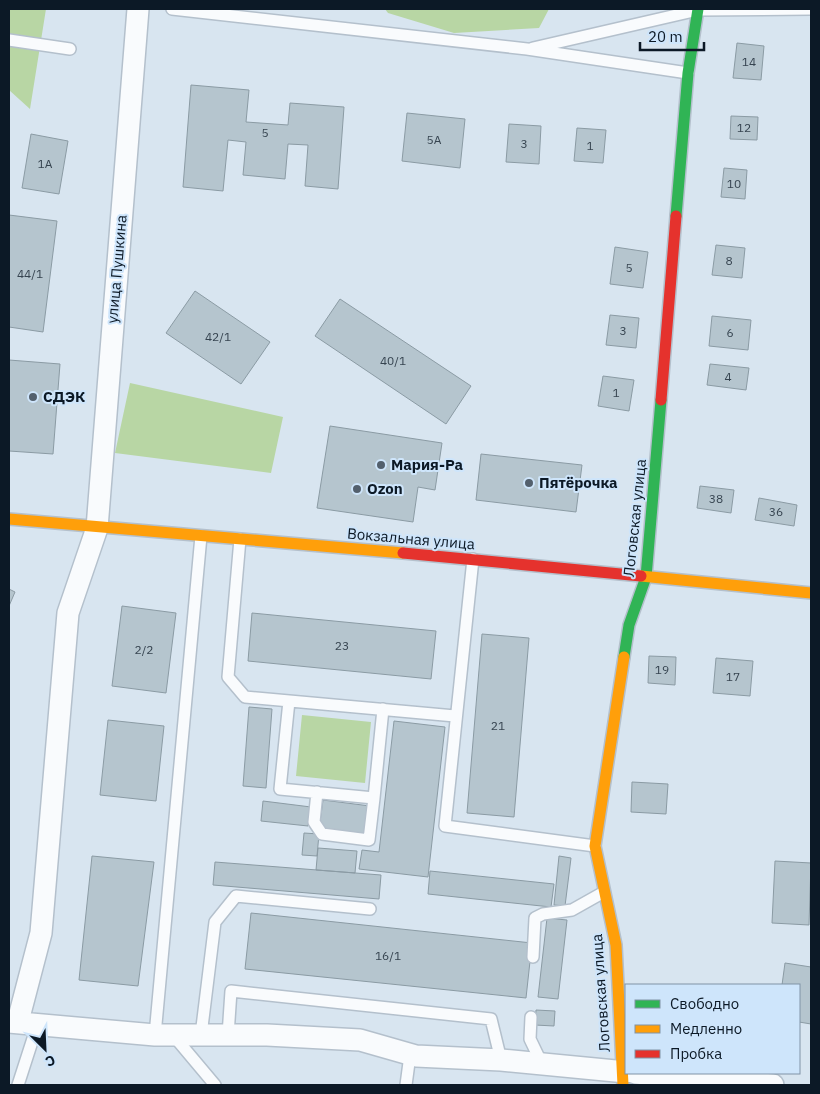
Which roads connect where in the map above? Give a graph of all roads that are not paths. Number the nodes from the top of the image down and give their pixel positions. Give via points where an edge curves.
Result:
1 (138, 9) edge
2 (172, 9) edge
3 (698, 9) edge
4 (811, 9) edge
5 (9, 40) edge
6 (70, 49) dead end
7 (527, 49) junction
8 (688, 73) junction
9 (9, 519) edge
10 (97, 528) junction
11 (200, 536) junction
12 (240, 539) junction
13 (473, 559) junction
14 (646, 577) junction
15 (811, 593) edge
16 (289, 701) junction
17 (383, 709) junction
18 (455, 716) junction
19 (317, 792) junction
20 (374, 798) junction
21 (595, 846) junction
22 (604, 892) junction
23 (370, 909) dead end
24 (533, 957) dead end
25 (531, 1017) dead end
26 (22, 1022) edge
27 (164, 1035) junction
28 (201, 1035) junction
29 (228, 1036) junction
30 (410, 1055) junction
31 (501, 1060) junction
32 (625, 1062) edge
33 (542, 1064) junction
34 (626, 1075) edge
35 (747, 1084) edge
36 (18, 1085) edge
37 (215, 1085) edge
38 (406, 1085) edge
39 (773, 1085) edge

1 - 10 street, улица Пушкина
2 - 7 lane
3 - 4 lane
3 - 7 lane
3 - 8 street, Логовская улица
5 - 6 lane
7 - 8 lane
8 - 14 street, Логовская улица
9 - 10 street, Вокзальная улица
10 - 11 street, Вокзальная улица
10 - 26 street, улица Пушкина via 68,613 41,933
11 - 12 street, Вокзальная улица
11 - 27 lane
12 - 13 street, Вокзальная улица
12 - 16 lane via 228,678 245,697
13 - 14 street, Вокзальная улица
13 - 18 lane
14 - 15 street, Вокзальная улица
14 - 21 street, Логовская улица via 629,625
16 - 17 lane
16 - 19 lane via 280,789
17 - 18 lane
17 - 20 lane
18 - 21 lane via 445,826
19 - 20 lane
19 - 20 lane via 314,822 322,834 369,840
21 - 22 street, Логовская улица
22 - 24 lane via 572,910 535,918
22 - 32 street, Логовская улица via 616,945
23 - 28 lane via 236,896 215,922
25 - 33 lane via 530,1039
26 - 27 street
26 - 36 lane
27 - 28 street
27 - 37 lane
28 - 29 street
29 - 30 street via 360,1040
29 - 31 lane via 231,991 491,1019
30 - 31 street
30 - 38 lane
31 - 33 street
33 - 34 street
34 - 35 street
35 - 39 street

